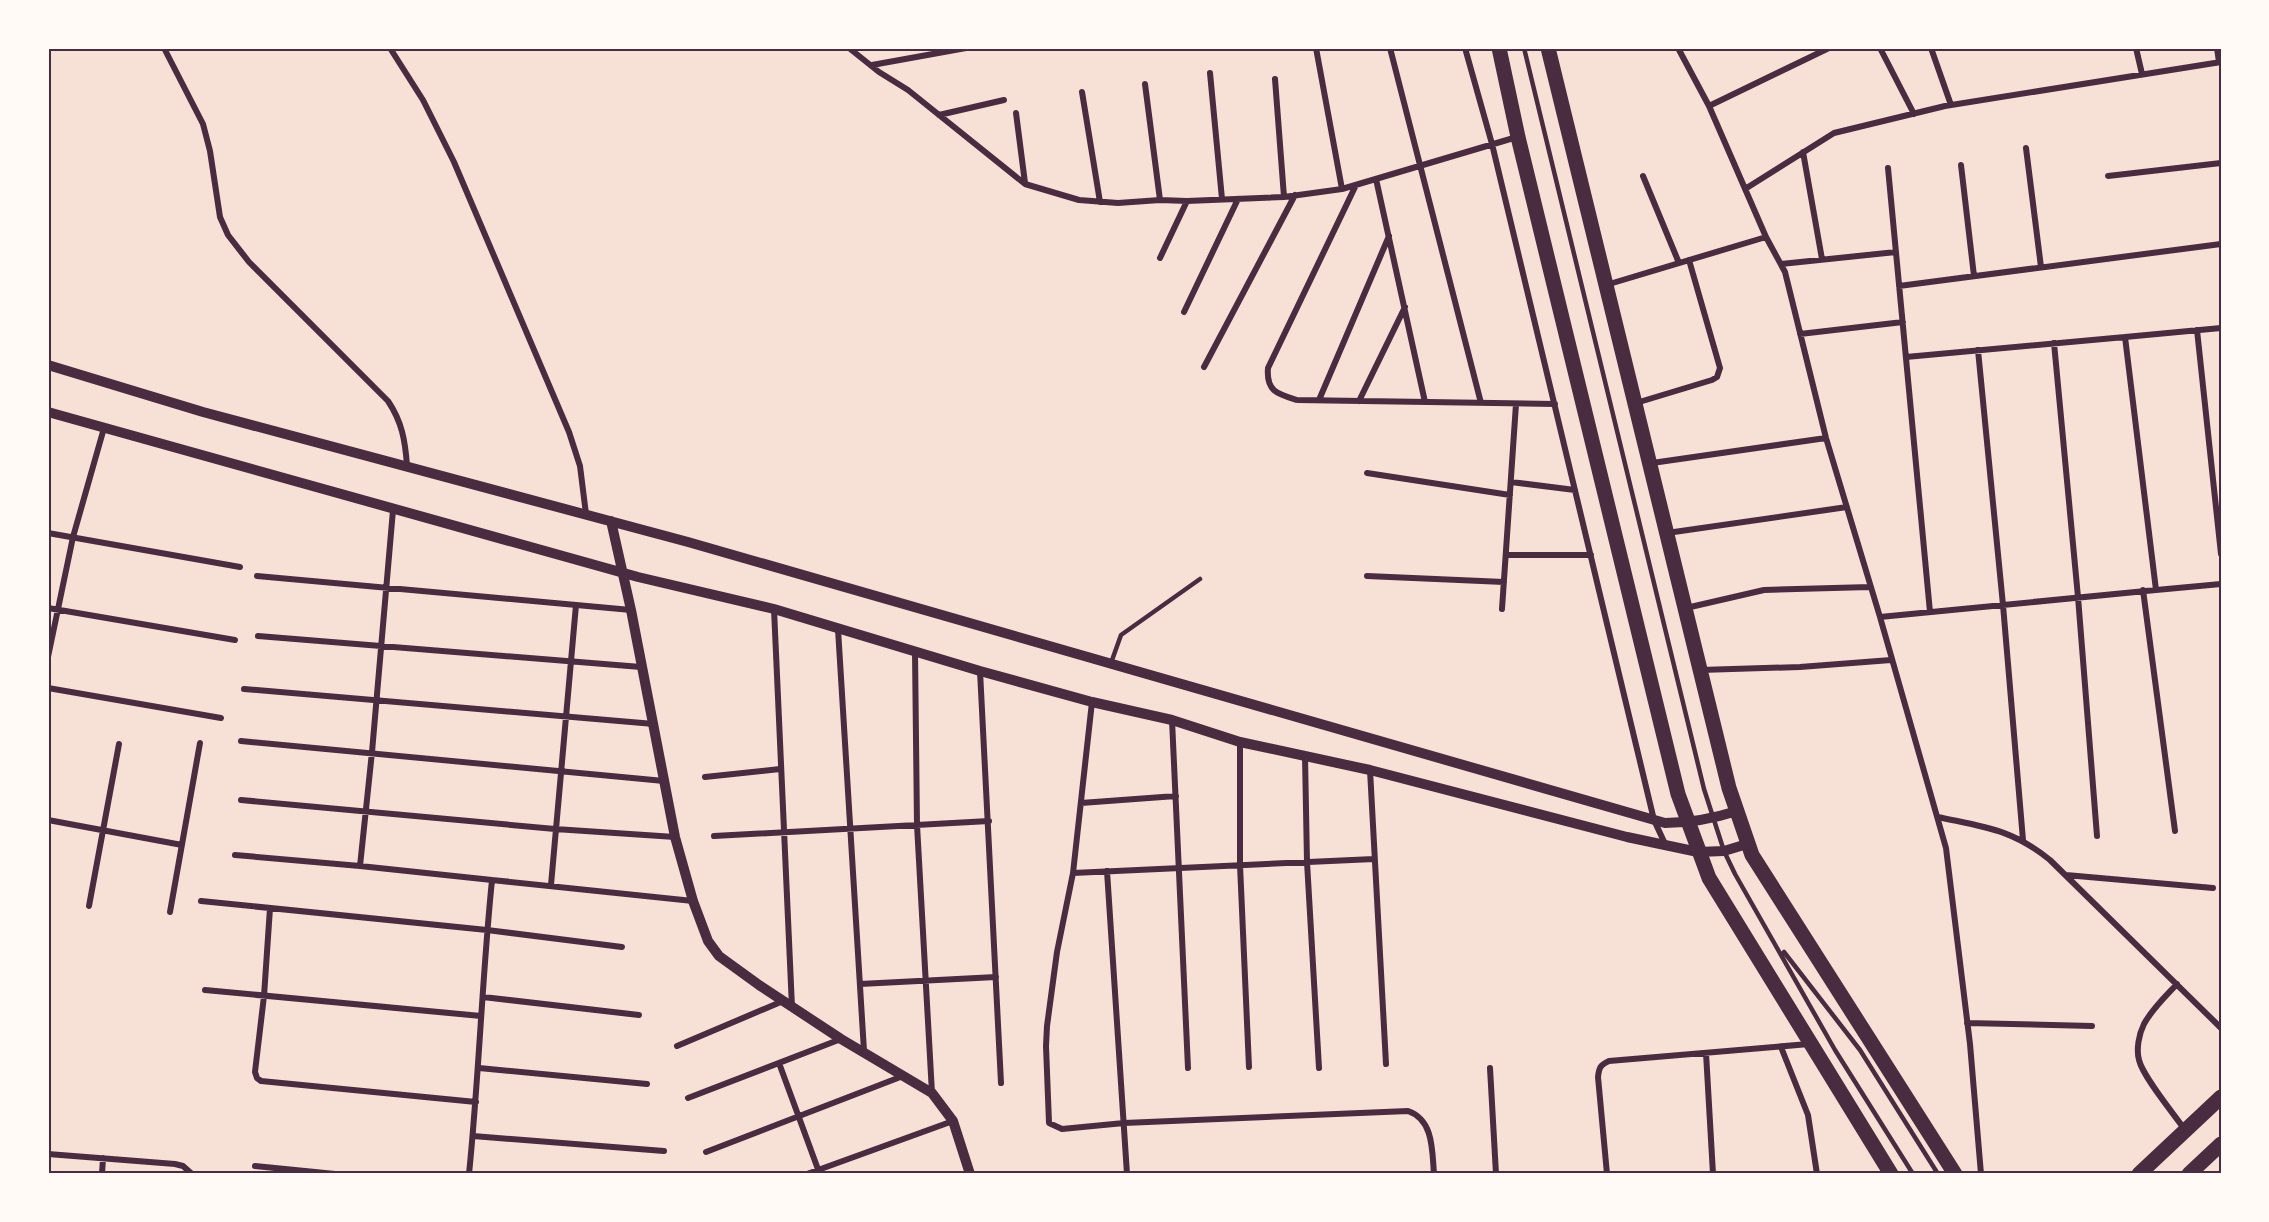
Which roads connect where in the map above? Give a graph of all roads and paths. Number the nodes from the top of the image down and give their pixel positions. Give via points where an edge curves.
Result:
1 (164, 48) edge
2 (390, 48) edge
3 (849, 48) edge
4 (864, 48) edge
5 (966, 48) edge
6 (1316, 48) edge
7 (1390, 48) edge
8 (1465, 48) edge
9 (1499, 48) edge
10 (1524, 48) edge
11 (1548, 48) edge
12 (1678, 48) edge
13 (1829, 48) edge
14 (1880, 48) edge
15 (1931, 48) edge
16 (2136, 48) edge
17 (2217, 48) edge
18 (865, 59) junction
19 (2220, 62) edge
20 (872, 65) junction
21 (1210, 73) dead end
22 (2142, 74) junction
23 (1275, 79) dead end
24 (1145, 84) dead end
25 (1082, 92) dead end
26 (1004, 100) dead end
27 (1951, 105) junction
28 (1709, 106) junction
29 (1016, 113) dead end
30 (1914, 114) junction
31 (939, 115) junction
32 (1518, 137) junction
33 (1492, 144) junction
34 (2026, 148) dead end
35 (1803, 152) junction
36 (2221, 163) edge
37 (1961, 165) dead end
38 (1420, 166) junction
39 (1888, 168) dead end
40 (1643, 176) dead end
41 (2108, 176) dead end
42 (1376, 179) junction
43 (1025, 184) junction
44 (1356, 185) junction
45 (1342, 189) junction
46 (1745, 189) junction
47 (1295, 195) junction
48 (1284, 197) junction
49 (1222, 199) junction
50 (1238, 199) junction
51 (1160, 200) junction
52 (1187, 201) junction
53 (1100, 202) junction
54 (1389, 236) junction
55 (1766, 237) junction
56 (2221, 244) edge
57 (1896, 252) junction
58 (1160, 258) dead end
59 (1822, 259) junction
60 (1689, 260) junction
61 (1679, 263) junction
62 (1781, 264) junction
63 (2041, 267) junction
64 (1974, 276) junction
65 (1606, 285) junction
66 (1899, 286) junction
67 (1406, 306) junction
68 (1184, 312) dead end
69 (1903, 322) junction
70 (2221, 328) edge
71 (2197, 330) junction
72 (1800, 334) junction
73 (2125, 336) junction
74 (2054, 343) junction
75 (1978, 350) junction
76 (1906, 357) junction
77 (48, 365) edge
78 (1204, 367) dead end
79 (1319, 400) junction
80 (1359, 401) junction
81 (1425, 402) junction
82 (1481, 403) junction
83 (1516, 404) junction
84 (1555, 404) junction
85 (1635, 404) junction
86 (48, 412) edge
87 (104, 428) junction
88 (1826, 438) junction
89 (1650, 464) junction
90 (406, 465) junction
91 (1366, 473) dead end
92 (1511, 483) junction
93 (1575, 490) junction
94 (1510, 495) junction
95 (1847, 507) junction
96 (393, 510) junction
97 (586, 514) junction
98 (611, 521) junction
99 (48, 533) edge
100 (1667, 533) junction
101 (73, 537) junction
102 (2221, 554) edge
103 (1506, 555) junction
104 (1591, 555) junction
105 (240, 567) dead end
106 (622, 572) junction
107 (257, 576) dead end
108 (1367, 576) dead end
109 (1200, 579) dead end
110 (1504, 582) junction
111 (2221, 584) edge
112 (1870, 587) junction
113 (385, 588) junction
114 (2143, 590) junction
115 (2157, 590) junction
116 (2078, 597) junction
117 (576, 605) junction
118 (2003, 605) junction
119 (48, 608) edge
120 (1685, 608) junction
121 (774, 609) junction
122 (1502, 609) dead end
123 (58, 610) junction
124 (631, 610) junction
125 (1930, 612) junction
126 (1880, 617) junction
127 (838, 629) junction
128 (258, 636) dead end
129 (235, 640) dead end
130 (381, 646) junction
131 (915, 652) junction
132 (48, 657) edge
133 (1892, 660) junction
134 (571, 662) junction
135 (1111, 663) junction
136 (641, 667) junction
137 (1700, 670) junction
138 (980, 671) junction
139 (48, 688) edge
140 (244, 689) dead end
141 (377, 700) junction
142 (1092, 702) junction
143 (220, 717) dead end
144 (566, 717) junction
145 (1172, 720) junction
146 (654, 724) junction
147 (241, 741) dead end
148 (1240, 742) junction
149 (200, 743) dead end
150 (119, 744) dead end
151 (372, 752) junction
152 (1305, 756) junction
153 (780, 769) junction
154 (1370, 770) junction
155 (561, 772) junction
156 (705, 777) dead end
157 (664, 781) junction
158 (1176, 796) junction
159 (241, 800) dead end
160 (1081, 803) junction
161 (366, 810) junction
162 (1737, 811) junction
163 (1938, 817) junction
164 (1714, 819) junction
165 (48, 820) edge
166 (1654, 820) junction
167 (989, 821) junction
168 (1688, 823) junction
169 (918, 825) junction
170 (555, 829) junction
171 (851, 829) junction
172 (102, 830) junction
173 (2175, 831) dead end
174 (783, 833) junction
175 (714, 836) dead end
176 (2097, 836) dead end
177 (675, 837) junction
178 (2022, 840) junction
179 (1747, 844) junction
180 (182, 845) junction
181 (1666, 846) junction
182 (1724, 851) junction
183 (1698, 852) junction
184 (235, 855) dead end
185 (1374, 860) junction
186 (1307, 862) junction
187 (1240, 865) junction
188 (360, 866) junction
189 (1179, 868) junction
190 (1107, 871) junction
191 (1073, 873) junction
192 (2066, 875) junction
193 (492, 880) junction
194 (551, 885) junction
195 (2213, 888) dead end
196 (201, 901) dead end
197 (693, 901) junction
198 (89, 906) dead end
199 (270, 908) junction
200 (170, 912) dead end
201 (487, 930) junction
202 (1775, 940) junction
203 (622, 947) dead end
204 (996, 977) junction
205 (926, 980) junction
206 (860, 984) junction
207 (2176, 984) junction
208 (205, 990) dead end
209 (264, 996) junction
210 (483, 997) junction
211 (787, 1004) junction
212 (481, 1016) junction
213 (639, 1016) dead end
214 (1967, 1023) junction
215 (2092, 1026) dead end
216 (2221, 1027) edge
217 (841, 1039) junction
218 (1811, 1044) junction
219 (677, 1046) dead end
220 (1781, 1047) junction
221 (864, 1051) junction
222 (1706, 1053) junction
223 (779, 1063) junction
224 (1386, 1064) dead end
225 (1249, 1067) dead end
226 (479, 1068) junction
227 (1188, 1068) dead end
228 (1319, 1068) dead end
229 (1490, 1068) dead end
230 (904, 1076) junction
231 (1001, 1083) dead end
232 (647, 1084) dead end
233 (932, 1093) junction
234 (2221, 1097) edge
235 (688, 1098) dead end
236 (476, 1101) junction
237 (798, 1116) junction
238 (953, 1121) junction
239 (1124, 1123) junction
240 (2185, 1130) junction
241 (473, 1136) junction
242 (2221, 1144) edge
243 (664, 1151) dead end
244 (706, 1152) dead end
245 (48, 1154) edge
246 (103, 1158) junction
247 (255, 1166) dead end
248 (818, 1172) edge
249 (102, 1174) edge
250 (192, 1174) edge
251 (335, 1174) edge
252 (469, 1174) edge
253 (807, 1174) edge
254 (970, 1174) edge
255 (1127, 1174) edge
256 (1434, 1174) edge
257 (1496, 1174) edge
258 (1606, 1174) edge
259 (1713, 1174) edge
260 (1817, 1174) edge
261 (1891, 1174) edge
262 (1913, 1174) edge
263 (1938, 1174) edge
264 (1955, 1174) edge
265 (1981, 1174) edge
266 (2139, 1174) edge
267 (2189, 1174) edge

1 - 90 street via 203,124 220,217 228,235 249,262 388,401 405,437
2 - 97 street via 423,100 454,162 569,432 580,466
3 - 18 street
4 - 18 street
5 - 20 street
6 - 45 street
7 - 38 street
8 - 33 street
9 - 32 main road
10 - 164 lane
11 - 65 main road
12 - 28 street
13 - 28 street
14 - 30 street
15 - 27 street
16 - 22 street
17 - 19 street
18 - 20 street
19 - 22 street
20 - 31 street
21 - 49 street
22 - 27 street
23 - 48 street
24 - 51 street
25 - 53 street
26 - 31 street
27 - 30 street
28 - 46 street
29 - 43 street
30 - 35 street via 1834,133
31 - 43 street
32 - 33 street
32 - 168 main road
33 - 38 street
33 - 84 street
34 - 63 street
35 - 46 street
35 - 59 street
36 - 41 street
37 - 64 street
38 - 42 street
38 - 82 street
39 - 57 street
40 - 61 street
42 - 44 street
42 - 54 street
43 - 53 street
44 - 45 street
44 - 79 street via 1268,368 1266,381 1272,390 1297,400
45 - 47 street
46 - 55 street
47 - 48 street
47 - 78 street
48 - 50 street
49 - 50 street
49 - 52 street
50 - 68 street
51 - 52 street
51 - 53 street
52 - 58 street
54 - 67 street
54 - 79 street
55 - 60 street
55 - 62 street
56 - 63 street
57 - 59 street
57 - 66 street
59 - 62 street
60 - 61 street
60 - 85 street via 1719,372 1712,380
61 - 65 street
62 - 72 street
63 - 64 street
64 - 66 street
65 - 85 main road
66 - 69 street
67 - 80 street
67 - 81 street
69 - 72 street
69 - 76 street
70 - 71 street
71 - 73 street
71 - 102 street
72 - 88 street
73 - 74 street
73 - 115 street
74 - 75 street
74 - 116 street
75 - 76 street
75 - 118 street
76 - 125 street
77 - 90 street via 204,412
79 - 80 street
80 - 81 street
81 - 82 street
82 - 83 street
83 - 84 street
83 - 92 street
84 - 93 street
85 - 89 main road
86 - 87 street
87 - 96 street
87 - 101 street
88 - 89 street
88 - 95 street
89 - 100 main road
90 - 97 street
91 - 94 street
92 - 93 street
92 - 94 street
93 - 104 street
94 - 103 street
95 - 100 street
95 - 112 street
96 - 106 street
96 - 113 street
97 - 98 street
98 - 106 street
98 - 135 street
99 - 101 street
100 - 120 main road
101 - 105 street
101 - 123 street
103 - 104 street
103 - 110 street
104 - 166 street
106 - 121 street
106 - 124 street
107 - 113 street
108 - 110 street
109 - 135 lane via 1128,628 1118,641
110 - 122 street
111 - 115 street
112 - 120 street via 1764,590
112 - 126 street
113 - 117 street
113 - 130 street
114 - 115 street
114 - 116 street
114 - 173 street
116 - 118 street
116 - 176 street
117 - 124 street
117 - 134 street
118 - 125 street
118 - 178 street
119 - 123 street
120 - 137 main road
121 - 127 street
121 - 153 street
123 - 129 street
123 - 132 street
124 - 136 street
125 - 126 street
126 - 133 street
127 - 131 street
127 - 171 street
128 - 130 street
130 - 134 street
130 - 141 street
131 - 138 street
131 - 169 street
133 - 137 street
133 - 163 street
134 - 136 street
134 - 144 street
135 - 166 street
136 - 146 street
137 - 162 main road
138 - 142 street
138 - 167 street
139 - 143 street
140 - 141 street
141 - 144 street
141 - 151 street
142 - 145 street
142 - 160 street
144 - 146 street
144 - 155 street
145 - 148 street
145 - 158 street
146 - 157 street
147 - 151 street
148 - 152 street
148 - 187 street
149 - 180 street
150 - 172 street
151 - 155 street
151 - 161 street
152 - 154 street
152 - 186 street
153 - 156 street
153 - 174 street
154 - 181 street
154 - 185 street
155 - 157 street
155 - 170 street
157 - 177 street
158 - 160 street
158 - 189 street
159 - 161 street
160 - 191 street
161 - 170 street
161 - 188 street
162 - 164 street
162 - 179 main road
163 - 178 street
163 - 214 street via 1946,848
164 - 168 street
164 - 182 lane
165 - 172 street
166 - 168 street
166 - 181 street
167 - 169 street
167 - 204 street
168 - 183 main road
169 - 171 street
169 - 205 street
170 - 177 street
170 - 194 street
171 - 174 street
171 - 206 street
172 - 180 street
172 - 198 street
174 - 175 street
174 - 211 street
177 - 197 street
178 - 192 street
179 - 182 street
179 - 264 main road
180 - 200 street
181 - 183 street
182 - 183 street
182 - 202 lane
183 - 218 main road via 1709,878
184 - 188 street
185 - 186 street
185 - 224 street
186 - 187 street
186 - 228 street
187 - 189 street
187 - 225 street
188 - 193 street
189 - 190 street
189 - 227 street
190 - 191 street
190 - 239 street
191 - 239 street via 1047,1026 1047,1119 1052,1126 1062,1129
192 - 195 street
192 - 207 street
193 - 194 street
193 - 201 street
194 - 197 street
196 - 199 street
197 - 211 street via 712,948
199 - 201 street
199 - 209 street
201 - 203 street
201 - 210 street
202 - 262 lane via 1835,1050
202 - 263 lane via 1860,1050
204 - 205 street
204 - 231 street
205 - 206 street
205 - 233 street
206 - 221 street
207 - 216 street
207 - 240 street via 2143,1026 2138,1049 2139,1062
208 - 209 street
209 - 212 street
209 - 236 street via 255,1072 261,1081
210 - 212 street
210 - 213 street
211 - 217 street
211 - 219 street
212 - 226 street
214 - 215 street
214 - 265 street
217 - 221 street
217 - 223 street
218 - 220 street
218 - 261 main road
220 - 222 street
220 - 260 street via 1808,1115
221 - 230 street
222 - 258 street via 1602,1064 1598,1077
222 - 259 street
223 - 235 street
223 - 237 street
226 - 232 street
226 - 236 street
229 - 257 street
230 - 233 street
230 - 237 street
233 - 238 street
234 - 240 main road
236 - 241 street
237 - 244 street
237 - 248 street
238 - 248 street
238 - 254 street
239 - 255 street
239 - 256 street via 1408,1111 1416,1114 1427,1128
240 - 266 main road
241 - 243 street
241 - 252 street
242 - 267 main road
245 - 246 street
246 - 249 street
246 - 250 street via 175,1164
247 - 251 street
248 - 253 street

